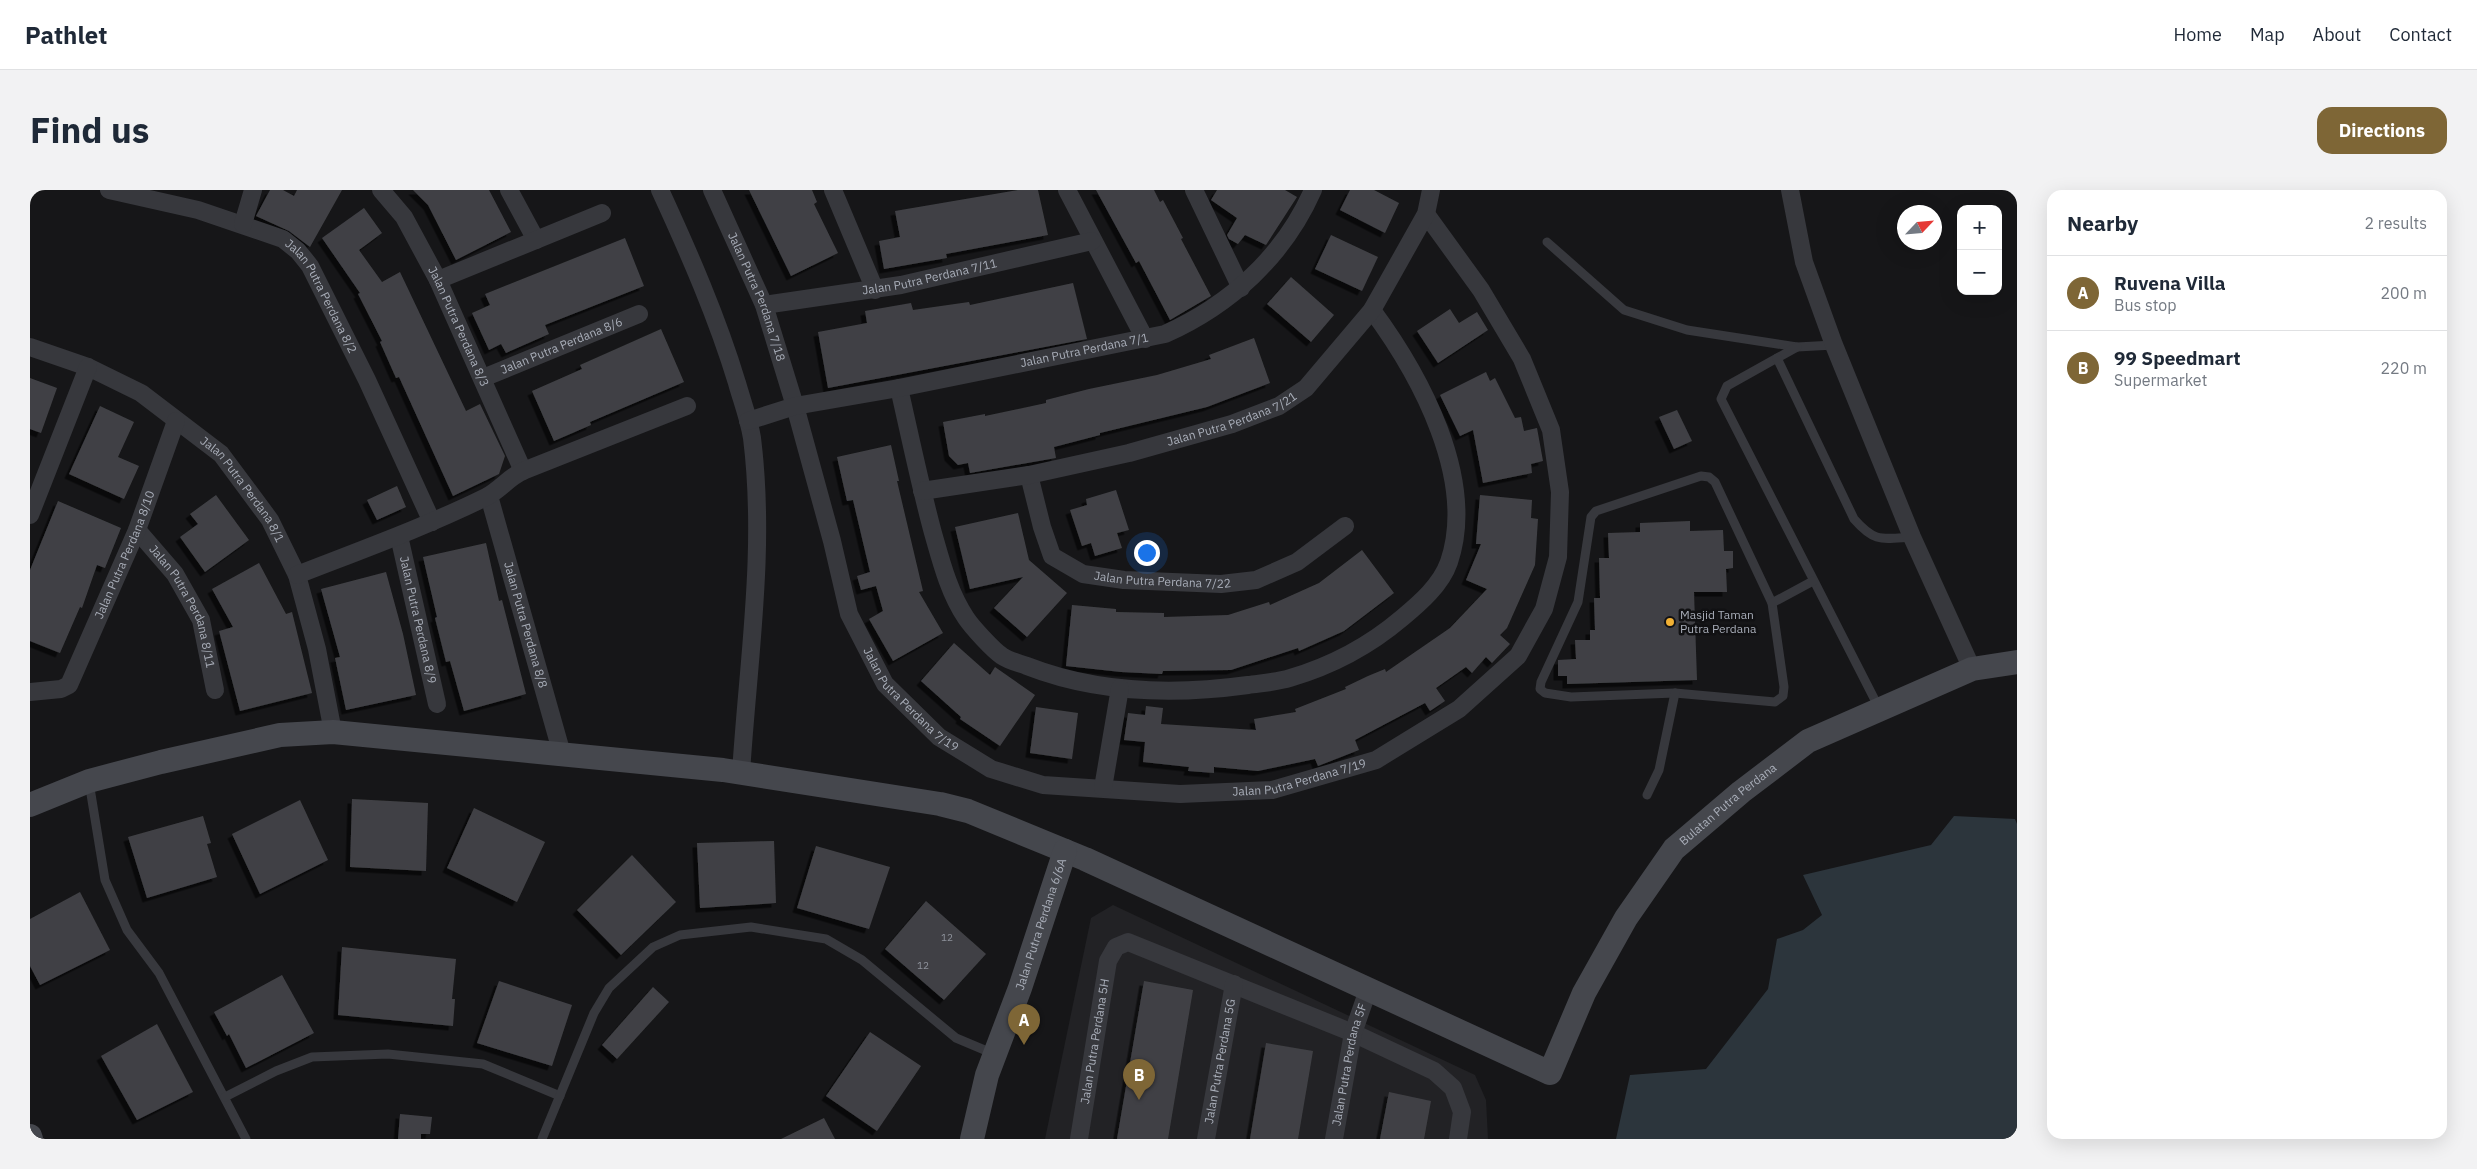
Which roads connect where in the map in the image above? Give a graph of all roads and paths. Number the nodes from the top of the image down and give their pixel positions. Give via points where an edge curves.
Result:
1 (109, 190) edge
2 (253, 190) edge
3 (381, 190) edge
4 (509, 190) edge
5 (660, 190) edge
6 (712, 190) edge
7 (1067, 190) edge
8 (1194, 190) edge
9 (1313, 190) edge
10 (1431, 190) edge
11 (1790, 190) edge
12 (837, 191) edge
13 (602, 213) dead end
14 (1426, 214) junction
15 (243, 224) junction
16 (536, 240) junction
17 (1092, 241) junction
18 (1547, 242) dead end
19 (438, 280) junction
20 (1241, 288) junction
21 (875, 290) junction
22 (764, 305) junction
23 (1372, 310) junction
24 (640, 314) dead end
25 (1145, 339) junction
26 (1834, 345) junction
27 (30, 347) edge
28 (1797, 347) junction
29 (1777, 358) junction
30 (88, 367) junction
31 (483, 378) junction
32 (899, 388) junction
33 (688, 406) dead end
34 (795, 406) junction
35 (176, 421) junction
36 (748, 421) junction
37 (523, 471) junction
38 (1029, 475) junction
39 (922, 492) junction
40 (489, 496) junction
41 (30, 515) edge
42 (432, 522) junction
43 (1345, 526) dead end
44 (137, 530) junction
45 (399, 536) junction
46 (1912, 537) junction
47 (298, 575) junction
48 (1813, 581) junction
49 (1772, 603) junction
50 (2017, 662) edge
51 (1972, 669) junction
52 (1120, 688) junction
53 (215, 690) dead end
54 (30, 692) edge
55 (1675, 693) junction
56 (437, 704) dead end
57 (1879, 708) junction
58 (333, 732) junction
59 (562, 754) junction
60 (741, 773) junction
61 (89, 781) junction
62 (1103, 788) junction
63 (1647, 795) dead end
64 (30, 805) edge
65 (1065, 852) junction
66 (1234, 984) junction
67 (1368, 990) junction
68 (1353, 1033) junction
69 (994, 1055) junction
70 (560, 1096) junction
71 (225, 1098) junction
72 (246, 1139) edge
73 (542, 1139) edge
74 (972, 1139) edge
75 (1079, 1139) edge
76 (1206, 1139) edge
77 (1334, 1139) edge
78 (1458, 1139) edge

1 - 15 street, Jalan Putra Perdana 8/2 via 198,210
2 - 15 street
3 - 19 street, Jalan Putra Perdana 8/3 via 404,217
4 - 16 street
5 - 36 street via 692,260 730,361
6 - 22 street, Jalan Putra Perdana 7/18
7 - 17 street
8 - 20 street
9 - 20 street, Jalan Putra Perdana 7/1 via 1303,214 1263,267
10 - 14 street, Jalan Putra Perdana 7/21
11 - 26 street via 1804,262
12 - 21 street
13 - 16 street
14 - 23 street, Jalan Putra Perdana 7/21
14 - 62 street, Jalan Putra Perdana 7/19 via 1481,290 1522,359 1552,430 1560,492 1558,556 1544,609 1518,656 1459,709 1376,760 1272,790 1180,794
15 - 42 street, Jalan Putra Perdana 8/2 via 283,239 310,266
16 - 19 street
17 - 21 street, Jalan Putra Perdana 7/11
17 - 25 street
18 - 28 lane via 1624,310 1687,330
19 - 31 street, Jalan Putra Perdana 8/3
20 - 25 street, Jalan Putra Perdana 7/1 via 1192,322
21 - 22 street, Jalan Putra Perdana 7/11
22 - 34 street, Jalan Putra Perdana 7/18
23 - 38 street, Jalan Putra Perdana 7/21 via 1306,388 1279,406 1232,424 1129,453
23 - 52 street via 1393,338 1424,396 1444,441 1453,479 1457,516 1449,563 1427,597 1385,632 1333,663 1287,679 1204,691
24 - 31 street, Jalan Putra Perdana 8/6
25 - 32 street, Jalan Putra Perdana 7/1
26 - 28 lane
26 - 46 street
27 - 30 street, Jalan Putra Perdana 8/1
28 - 29 lane
29 - 46 lane via 1854,519 1866,533 1878,539
29 - 48 lane via 1727,386 1721,399
30 - 35 street, Jalan Putra Perdana 8/1 via 141,393
30 - 41 street
31 - 37 street, Jalan Putra Perdana 8/3
32 - 34 street, Jalan Putra Perdana 7/1
32 - 39 street
33 - 37 street
34 - 36 street, Jalan Putra Perdana 7/1
34 - 62 street, Jalan Putra Perdana 7/19 via 849,614 885,684 939,737 991,769 1043,785
35 - 44 street, Jalan Putra Perdana 8/10
35 - 47 street, Jalan Putra Perdana 8/1 via 221,454 270,520
36 - 60 street via 752,437 757,536 756,608
37 - 40 street
38 - 39 street, Jalan Putra Perdana 7/21
38 - 43 street, Jalan Putra Perdana 7/22 via 1052,556 1083,574 1124,580 1221,584 1256,580 1297,562
39 - 52 street via 944,571 965,617 1001,656 1053,676
40 - 42 street
40 - 59 street, Jalan Putra Perdana 8/8
42 - 45 street
44 - 53 street, Jalan Putra Perdana 8/11 via 176,574 201,620
44 - 54 street, Jalan Putra Perdana 8/10 via 69,685 61,689
45 - 47 street
45 - 56 street, Jalan Putra Perdana 8/9
46 - 51 street
47 - 58 street, Jalan Putra Perdana 8/1 via 318,649
48 - 49 lane
48 - 57 lane
49 - 55 lane via 1783,696 1775,702
49 - 55 lane via 1715,482 1709,477 1701,476 1596,511 1588,525 1578,602 1540,689 1545,693 1571,697
50 - 51 street, Bulatan Putra Perdana
51 - 57 street, Bulatan Putra Perdana
52 - 62 street
55 - 63 lane via 1659,770
57 - 67 street, Bulatan Putra Perdana via 1808,741 1674,849 1626,918 1584,993 1550,1073
58 - 59 street
58 - 61 street via 280,735
59 - 60 street
60 - 65 street via 940,804 968,811
61 - 64 street
61 - 71 lane via 105,880 127,930 159,973
65 - 67 street
65 - 69 street, Jalan Putra Perdana 6/6A
66 - 68 street
66 - 75 street, Jalan Putra Perdana 5H via 1128,942 1116,948 1108,961
66 - 76 street, Jalan Putra Perdana 5G
67 - 68 street, Jalan Putra Perdana 5F
68 - 77 street, Jalan Putra Perdana 5F
68 - 78 street via 1434,1071 1453,1088 1462,1112
69 - 70 lane via 956,1038 862,960 826,939 751,927 680,935 653,947 609,988 594,1013
69 - 74 street, Jalan Putra Perdana 6/6A via 986,1075
70 - 71 lane via 483,1064 388,1054 312,1057 276,1071
70 - 73 lane
71 - 72 lane

